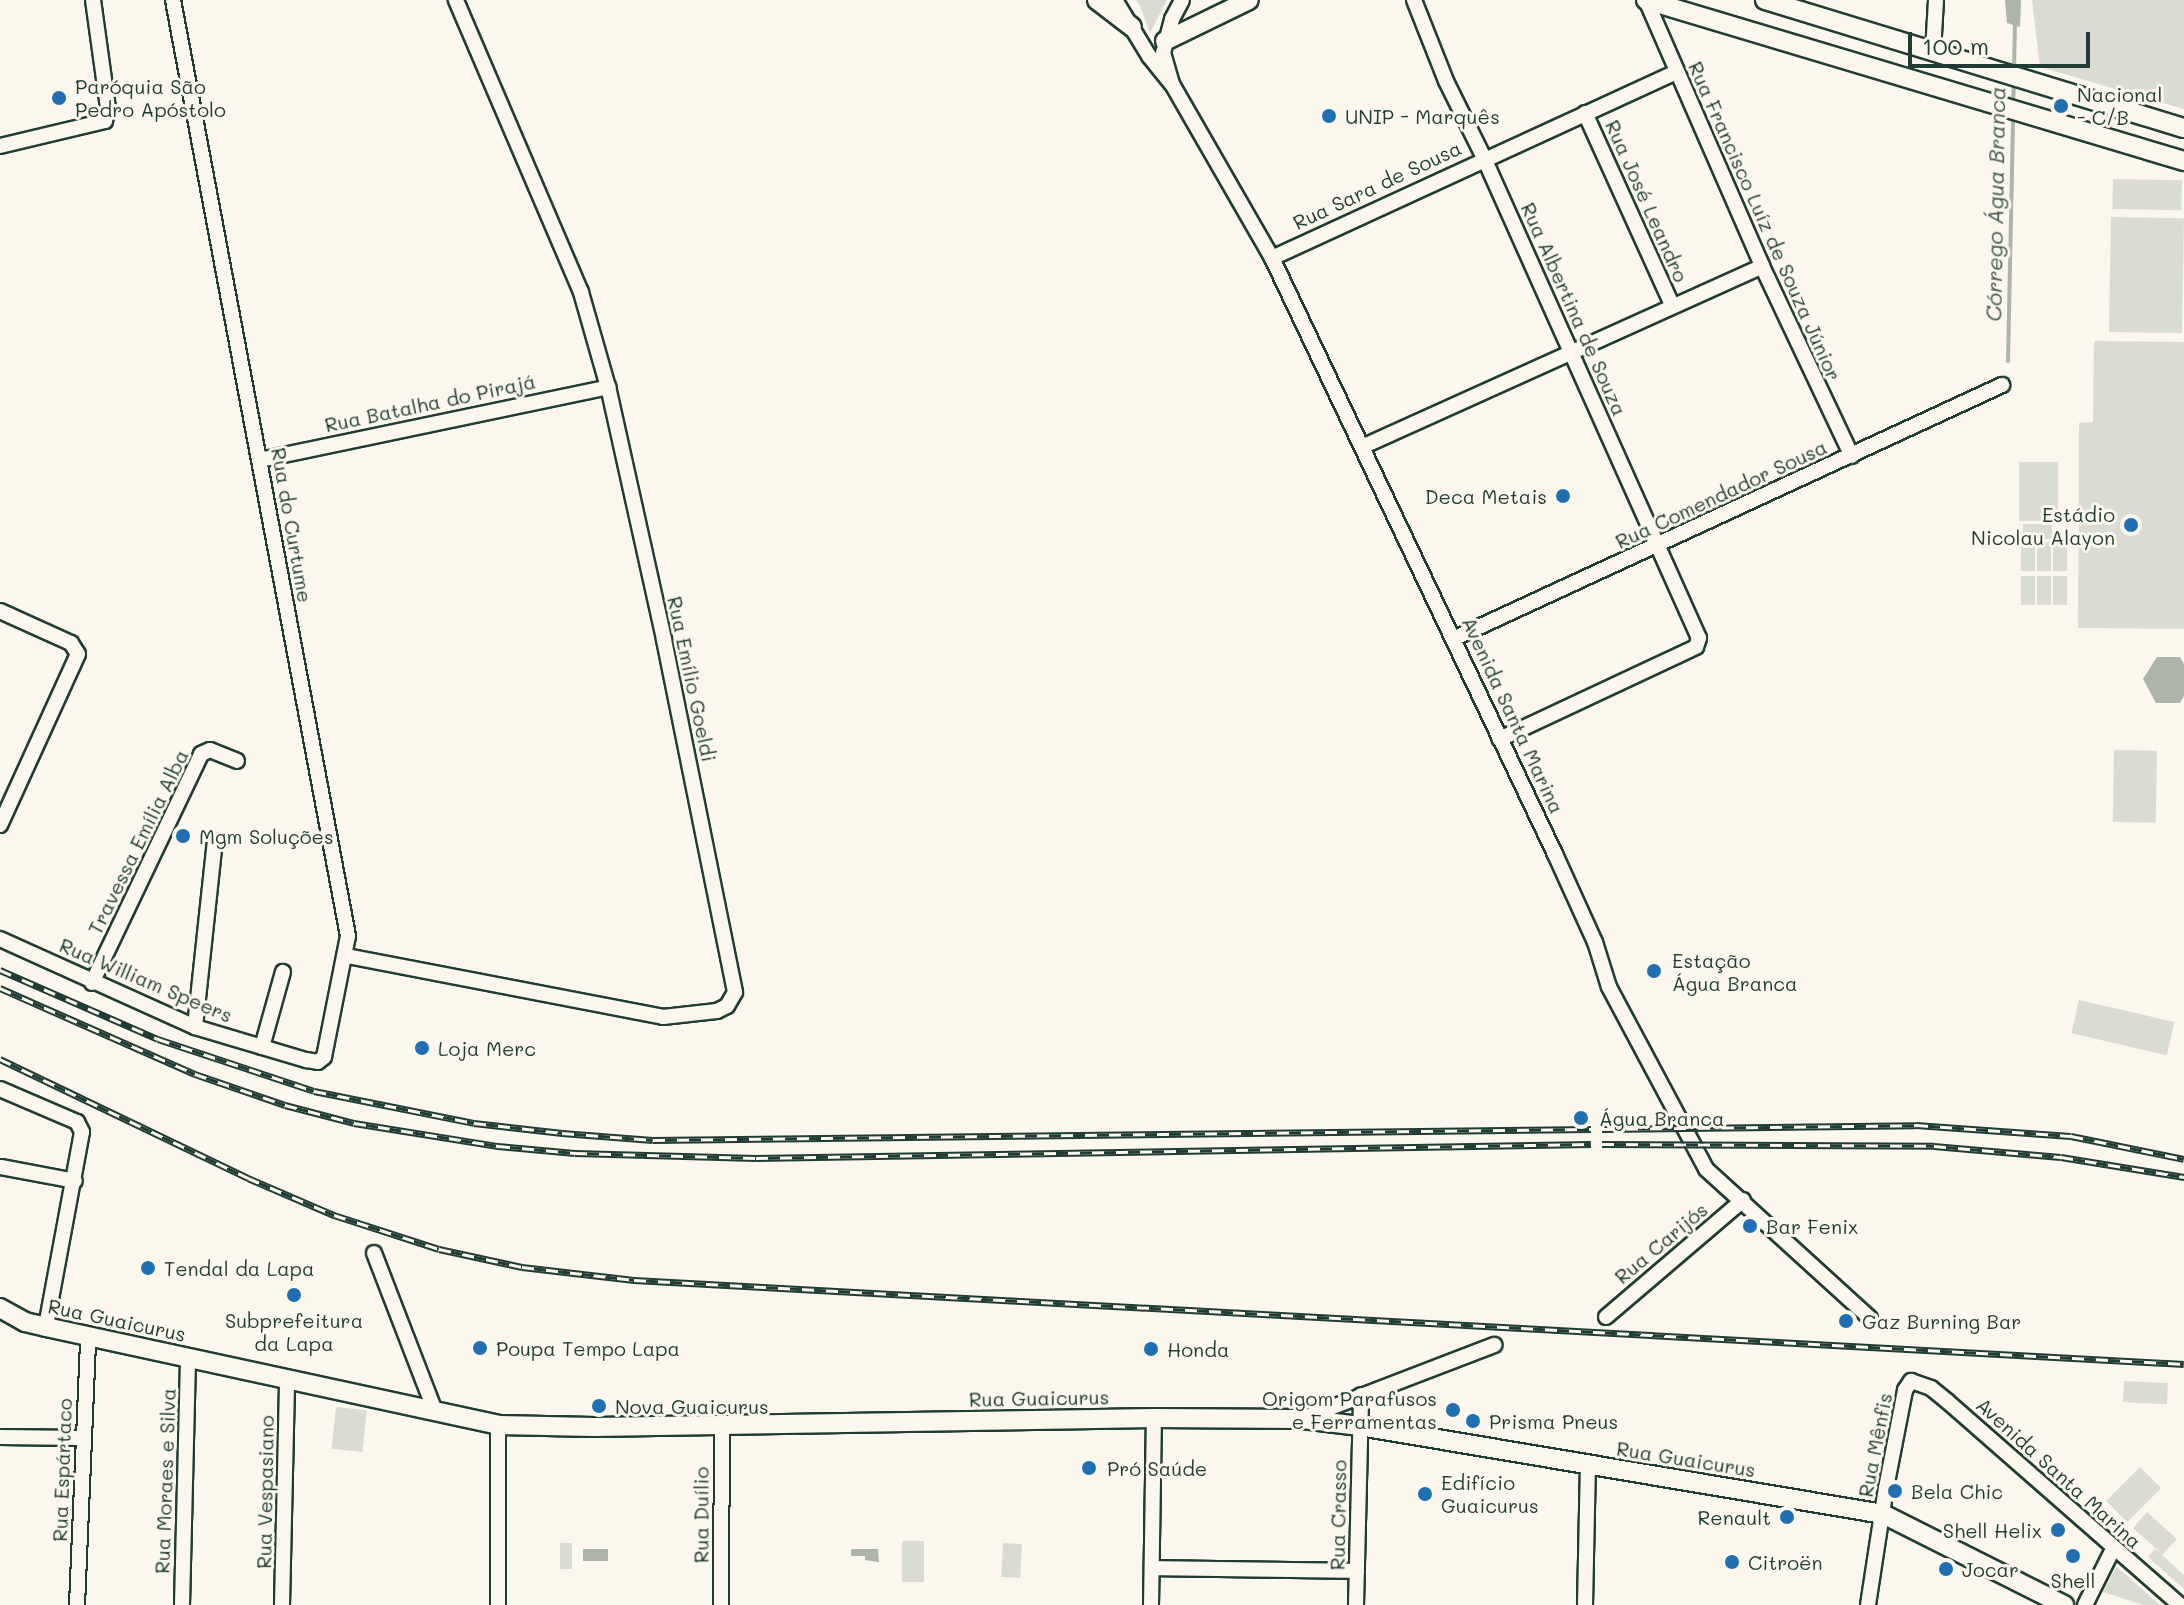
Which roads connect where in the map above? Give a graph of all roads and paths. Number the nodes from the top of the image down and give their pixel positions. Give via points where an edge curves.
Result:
1 (93, 0) edge
2 (173, 0) edge
3 (456, 0) edge
4 (1097, 0) edge
5 (1115, 0) edge
6 (1182, 0) edge
7 (1249, 0) edge
8 (1414, 0) edge
9 (1646, 0) edge
10 (1765, 0) edge
11 (1936, 0) edge
12 (1132, 27) junction
13 (1165, 41) junction
14 (1933, 52) junction
15 (1676, 72) junction
16 (1172, 84) junction
17 (1585, 113) junction
18 (2184, 128) edge
19 (0, 146) edge
20 (1484, 158) junction
21 (2184, 161) edge
22 (1272, 258) junction
23 (1762, 266) junction
24 (1672, 305) junction
25 (1571, 351) junction
26 (2002, 385) dead end
27 (608, 387) junction
28 (1364, 446) junction
29 (1852, 456) junction
30 (260, 460) junction
31 (1658, 545) junction
32 (1, 615) edge
33 (1455, 638) junction
34 (1500, 739) junction
35 (237, 761) dead end
36 (0, 825) edge
37 (215, 841) dead end
38 (0, 939) edge
39 (347, 956) junction
40 (283, 972) dead end
41 (92, 983) junction
42 (195, 1027) junction
43 (262, 1047) junction
44 (324, 1057) joint
45 (3, 1089) edge
46 (1, 1167) edge
47 (75, 1181) junction
48 (1743, 1200) junction
49 (374, 1253) dead end
50 (0, 1308) edge
51 (1606, 1317) dead end
52 (1870, 1318) dead end
53 (46, 1327) junction
54 (88, 1337) junction
55 (1494, 1345) dead end
56 (188, 1358) junction
57 (287, 1379) junction
58 (1907, 1384) joint
59 (1361, 1395) junction
60 (435, 1411) junction
61 (1154, 1418) junction
62 (1302, 1419) junction
63 (498, 1425) junction
64 (722, 1425) junction
65 (1360, 1426) junction
66 (0, 1437) edge
67 (81, 1438) junction
68 (1588, 1465) junction
69 (1883, 1514) junction
70 (2113, 1549) junction
71 (1152, 1568) junction
72 (1357, 1571) junction
73 (77, 1605) edge
74 (182, 1605) edge
75 (282, 1605) edge
76 (498, 1605) edge
77 (721, 1605) edge
78 (1151, 1605) edge
79 (1356, 1605) edge
80 (1585, 1605) edge
81 (1868, 1605) edge
82 (2064, 1605) edge
83 (2085, 1605) edge
84 (2180, 1605) edge

1 - 19 street via 108,108 105,121
2 - 30 street, Rua do Curtume
3 - 27 street, Rua Emílio Goeldi via 581,292
4 - 12 main road
5 - 12 street, Avenida Santa Marina
6 - 13 street
7 - 13 main road
8 - 20 street, Rua Albertina de Souza
9 - 15 street, Rua Francisco Luíz de Souza Júnior
9 - 21 main road
10 - 14 main road
11 - 14 street
12 - 16 street, Avenida Santa Marina
13 - 16 street, Avenida Santa Marina
14 - 18 main road
15 - 17 street, Rua Sara de Sousa
15 - 23 street, Rua Francisco Luíz de Souza Júnior
16 - 22 street, Avenida Santa Marina
17 - 20 street, Rua Sara de Sousa
17 - 24 street, Rua José Leandro
20 - 22 street, Rua Sara de Sousa
20 - 25 street, Rua Albertina de Souza
22 - 28 street, Avenida Santa Marina
23 - 24 street
23 - 29 street, Rua Francisco Luíz de Souza Júnior
24 - 25 street
25 - 28 street
25 - 31 street, Rua Albertina de Souza
26 - 29 street, Rua Comendador Sousa
27 - 30 street, Rua Batalha do Pirajá
27 - 39 street, Rua Emílio Goeldi via 694,788 735,992 732,1000 717,1011 663,1017
28 - 33 street, Avenida Santa Marina
29 - 31 street, Rua Comendador Sousa
30 - 39 street, Rua do Curtume via 348,936
31 - 33 street, Rua Comendador Sousa
31 - 34 street, Rua Albertina de Souza via 1699,634 1696,647
32 - 36 street via 71,643 77,660
33 - 34 street, Avenida Santa Marina
34 - 48 street, Avenida Santa Marina via 1595,942 1609,987 1683,1128 1706,1169
35 - 41 street, Travessa Emília Alba via 210,750 201,754
37 - 42 street
38 - 41 street, Rua William Speers
39 - 44 street, Rua do Curtume
40 - 43 street
41 - 42 street, Rua William Speers
42 - 43 street, Rua William Speers
43 - 44 street, Rua William Speers via 313,1061
45 - 47 street via 77,1122 82,1132
46 - 47 street
47 - 53 street
48 - 51 street, Rua Carijós
48 - 52 street, Avenida Santa Marina
49 - 60 street
50 - 53 main road, Rua Guaicurus
53 - 54 main road, Rua Guaicurus
54 - 56 main road, Rua Guaicurus
54 - 67 street, Rua Espártaco
55 - 59 street
56 - 57 main road, Rua Guaicurus
56 - 74 street, Rua Moraes e Silva
57 - 60 main road, Rua Guaicurus
57 - 75 street, Rua Vespasiano
58 - 69 street, Rua Mênfis
58 - 70 street, Avenida Santa Marina via 1931,1388
59 - 62 street
59 - 65 street
60 - 63 main road, Rua Guaicurus
61 - 62 main road, Rua Guaicurus
61 - 64 main road, Rua Guaicurus
61 - 71 street
62 - 65 main road, Rua Guaicurus
63 - 64 main road, Rua Guaicurus
63 - 76 street
64 - 77 street, Rua Duílio
65 - 68 main road, Rua Guaicurus
65 - 72 street, Rua Crasso
66 - 67 street
67 - 73 street, Rua Espártaco
68 - 69 main road, Rua Guaicurus
68 - 80 street
69 - 81 street, Rua Mênfis
69 - 82 main road, Rua Guaicurus
70 - 83 street
70 - 84 street, Avenida Santa Marina
71 - 72 street
71 - 78 street
72 - 79 street, Rua Crasso

